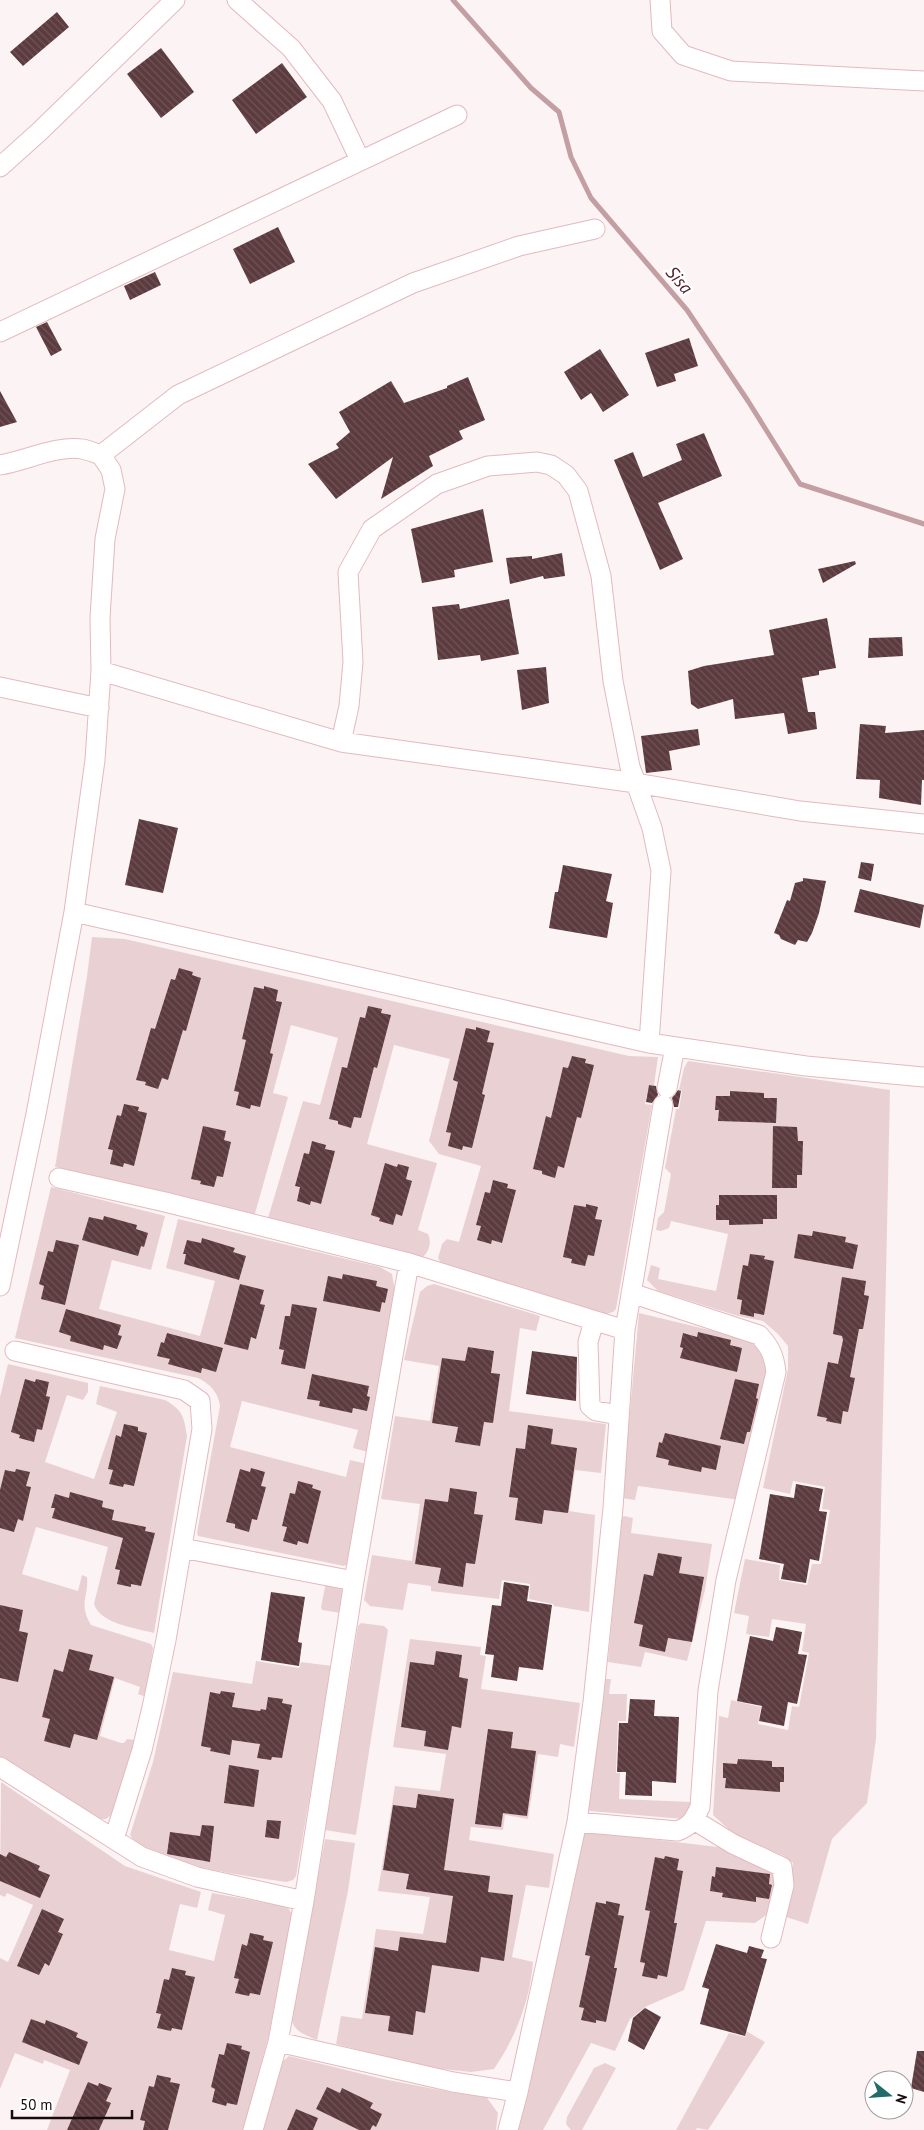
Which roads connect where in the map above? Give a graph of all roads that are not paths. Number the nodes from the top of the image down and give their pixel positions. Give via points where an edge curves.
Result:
1 (175, 0) edge
2 (237, 0) edge
3 (660, 0) edge
4 (924, 81) edge
5 (457, 115) dead end
6 (360, 160) junction
7 (0, 167) edge
8 (595, 229) dead end
9 (0, 332) edge
10 (101, 455) junction
11 (0, 465) edge
12 (101, 671) junction
13 (0, 687) edge
14 (99, 708) junction
15 (341, 742) junction
16 (636, 784) junction
17 (924, 824) edge
18 (74, 912) junction
19 (649, 1043) junction
20 (675, 1047) junction
21 (924, 1077) edge
22 (59, 1178) dead end
23 (409, 1263) junction
24 (0, 1286) edge
25 (631, 1293) junction
26 (594, 1321) junction
27 (625, 1330) junction
28 (15, 1351) dead end
29 (619, 1415) junction
30 (182, 1548) junction
31 (354, 1581) junction
32 (0, 1767) edge
33 (694, 1820) junction
34 (577, 1822) junction
35 (114, 1839) junction
36 (304, 1901) junction
37 (771, 1938) dead end
38 (278, 2042) junction
39 (518, 2092) junction
40 (253, 2130) edge
41 (508, 2130) edge

1 - 7 street
2 - 6 street via 291,48 332,101
3 - 4 street via 662,31 683,55 731,71
5 - 6 street
6 - 9 street
8 - 10 street via 519,246 413,283 178,395
10 - 11 street via 80,448
10 - 12 street via 111,470 115,489 105,539 100,618
12 - 14 street
12 - 15 street
13 - 14 street
14 - 18 street
15 - 16 street
15 - 16 street via 349,706 353,662 348,572 372,529 436,484 488,466 537,462 551,465 566,475 578,491 601,576 613,681
16 - 17 street via 800,811
16 - 19 street via 652,828 660,871
18 - 19 street
18 - 24 street
19 - 20 street
20 - 21 street via 806,1066
20 - 25 street
22 - 23 street
23 - 26 street
23 - 31 street
25 - 27 street
25 - 33 street via 758,1335 769,1345 776,1372 726,1580 708,1691 700,1807
26 - 27 street
26 - 29 street via 588,1342 590,1406 596,1411
27 - 29 street
28 - 30 street via 184,1390 200,1401 202,1429
29 - 34 street via 594,1695
30 - 31 street
30 - 35 street via 142,1750
31 - 36 street
32 - 35 street
33 - 34 street via 678,1831
33 - 37 street via 733,1844 782,1867 784,1885
34 - 39 street
35 - 36 street via 142,1857 197,1877
36 - 38 street
38 - 39 street via 453,2082
38 - 40 street
39 - 41 street

